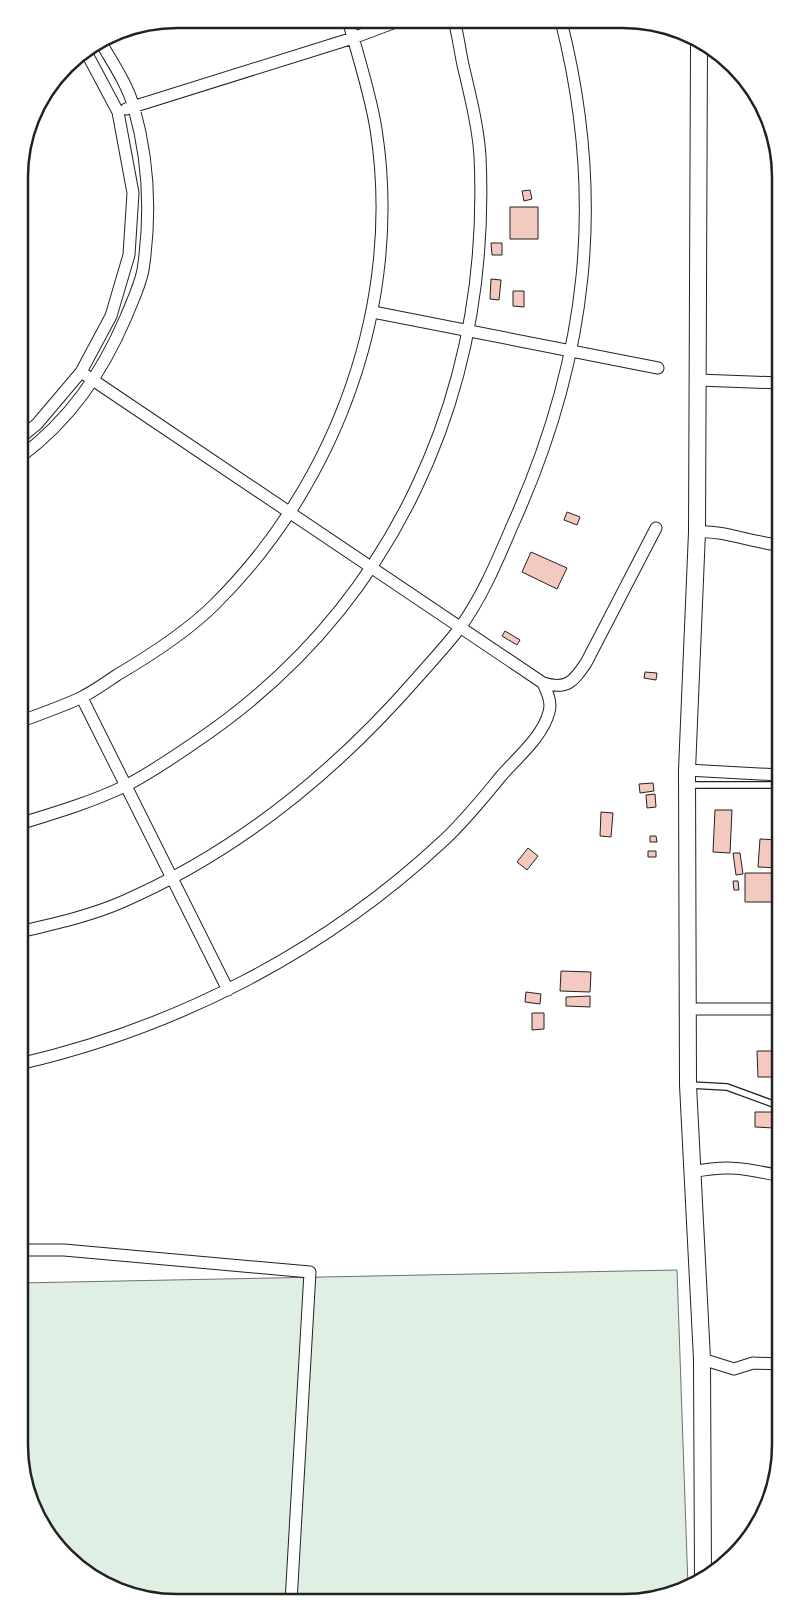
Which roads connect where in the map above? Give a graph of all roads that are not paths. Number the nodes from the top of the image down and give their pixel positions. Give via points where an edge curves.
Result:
1 (350, 28) edge
2 (380, 28) edge
3 (456, 28) edge
4 (562, 28) edge
5 (353, 38) junction
6 (103, 47) edge
7 (698, 49) edge
8 (89, 57) edge
9 (134, 106) junction
10 (118, 112) junction
11 (373, 312) junction
12 (658, 368) dead end
13 (81, 372) junction
14 (698, 380) junction
15 (93, 381) junction
16 (772, 383) edge
17 (28, 431) edge
18 (28, 451) edge
19 (291, 514) junction
20 (656, 528) dead end
21 (697, 532) junction
22 (772, 544) edge
23 (372, 568) junction
24 (460, 628) junction
25 (543, 683) junction
26 (82, 698) junction
27 (28, 719) edge
28 (772, 775) edge
29 (687, 777) junction
30 (772, 784) edge
31 (28, 821) edge
32 (28, 929) edge
33 (228, 990) junction
34 (688, 1009) junction
35 (771, 1009) edge
36 (28, 1062) edge
37 (688, 1085) junction
38 (771, 1103) edge
39 (692, 1172) junction
40 (771, 1174) edge
41 (28, 1250) edge
42 (702, 1359) junction
43 (771, 1363) edge
44 (703, 1570) edge
45 (291, 1594) edge

1 - 5 street
2 - 5 street
3 - 23 street via 480,154 478,238 469,330 441,432 414,494
4 - 24 street via 581,120 586,195 584,271 577,329 556,415 532,483 482,590
5 - 9 street
5 - 11 street via 376,129 381,242
6 - 9 street
7 - 14 street
8 - 10 street
9 - 10 street
9 - 15 street via 149,206 142,272 110,354
10 - 13 street via 133,193 129,255 112,316
11 - 12 street
11 - 19 street via 340,421
13 - 15 street
13 - 17 street
14 - 16 street
14 - 21 street
15 - 18 street via 41,441
15 - 19 street
19 - 23 street
19 - 26 street via 214,605 171,640
20 - 25 street via 576,677 566,685 556,687
21 - 22 street via 713,531
21 - 29 street
23 - 24 street
23 - 31 street via 296,659 217,728 124,786
24 - 25 street
24 - 32 street via 377,723 284,807 177,874 120,903
25 - 33 street via 550,698 549,711 541,729 443,842 342,923
26 - 27 street
26 - 33 street
28 - 29 street
29 - 30 lane
29 - 34 street
33 - 36 street via 116,1038
34 - 35 street
34 - 37 street
37 - 38 lane via 727,1087
37 - 39 street
39 - 40 street via 738,1167
39 - 42 street
41 - 45 street via 64,1250 310,1272
42 - 43 street via 734,1369 753,1362
42 - 44 street

